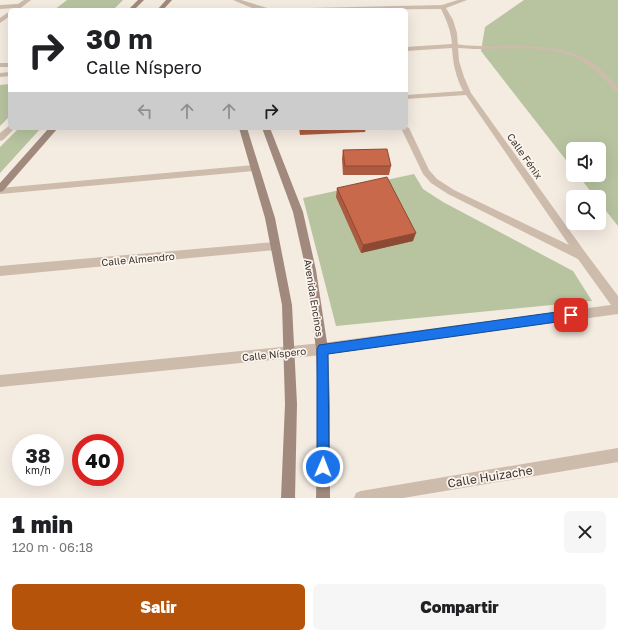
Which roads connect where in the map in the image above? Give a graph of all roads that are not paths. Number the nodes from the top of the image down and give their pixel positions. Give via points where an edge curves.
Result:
1 (28, 0) edge
2 (141, 0) edge
3 (169, 0) edge
4 (236, 0) edge
5 (464, 0) edge
6 (0, 7) edge
7 (443, 7) junction
8 (17, 8) edge
9 (133, 8) edge
10 (163, 8) edge
11 (262, 8) edge
12 (399, 8) edge
13 (8, 15) edge
14 (0, 21) edge
15 (454, 46) junction
16 (408, 48) edge
17 (618, 91) edge
18 (468, 93) junction
19 (408, 97) edge
20 (8, 130) edge
21 (52, 130) edge
22 (244, 130) edge
23 (267, 130) edge
24 (406, 130) edge
25 (0, 138) edge
26 (254, 168) junction
27 (0, 190) edge
28 (275, 246) junction
29 (581, 255) junction
30 (0, 272) edge
31 (618, 304) edge
32 (618, 309) edge
33 (322, 349) junction
34 (289, 352) junction
35 (0, 381) edge
36 (618, 455) edge
37 (288, 498) edge
38 (323, 498) edge
39 (361, 498) edge

1 - 8 street
2 - 9 street
3 - 10 street
4 - 11 street
5 - 7 street
6 - 8 street
7 - 12 street
7 - 15 street, Calle Fénix via 454,33
13 - 14 street
15 - 16 street
15 - 17 lane via 555,50 583,59
15 - 18 street, Calle Fénix via 460,77
18 - 19 street
18 - 29 street, Calle Fénix
20 - 25 street
21 - 27 street
22 - 26 street
23 - 33 street, Avenida Encinos via 298,212 311,270
24 - 29 street via 426,172 434,181 451,192
26 - 27 street
26 - 28 street via 270,218
28 - 30 street, Calle Almendro
28 - 34 street via 287,305
29 - 31 street, Calle Fénix
32 - 33 street, Calle Níspero
33 - 34 street, Calle Níspero
33 - 38 street, Avenida Encinos
34 - 35 street, Calle Níspero
34 - 37 street via 291,404
36 - 39 street, Calle Huizache

